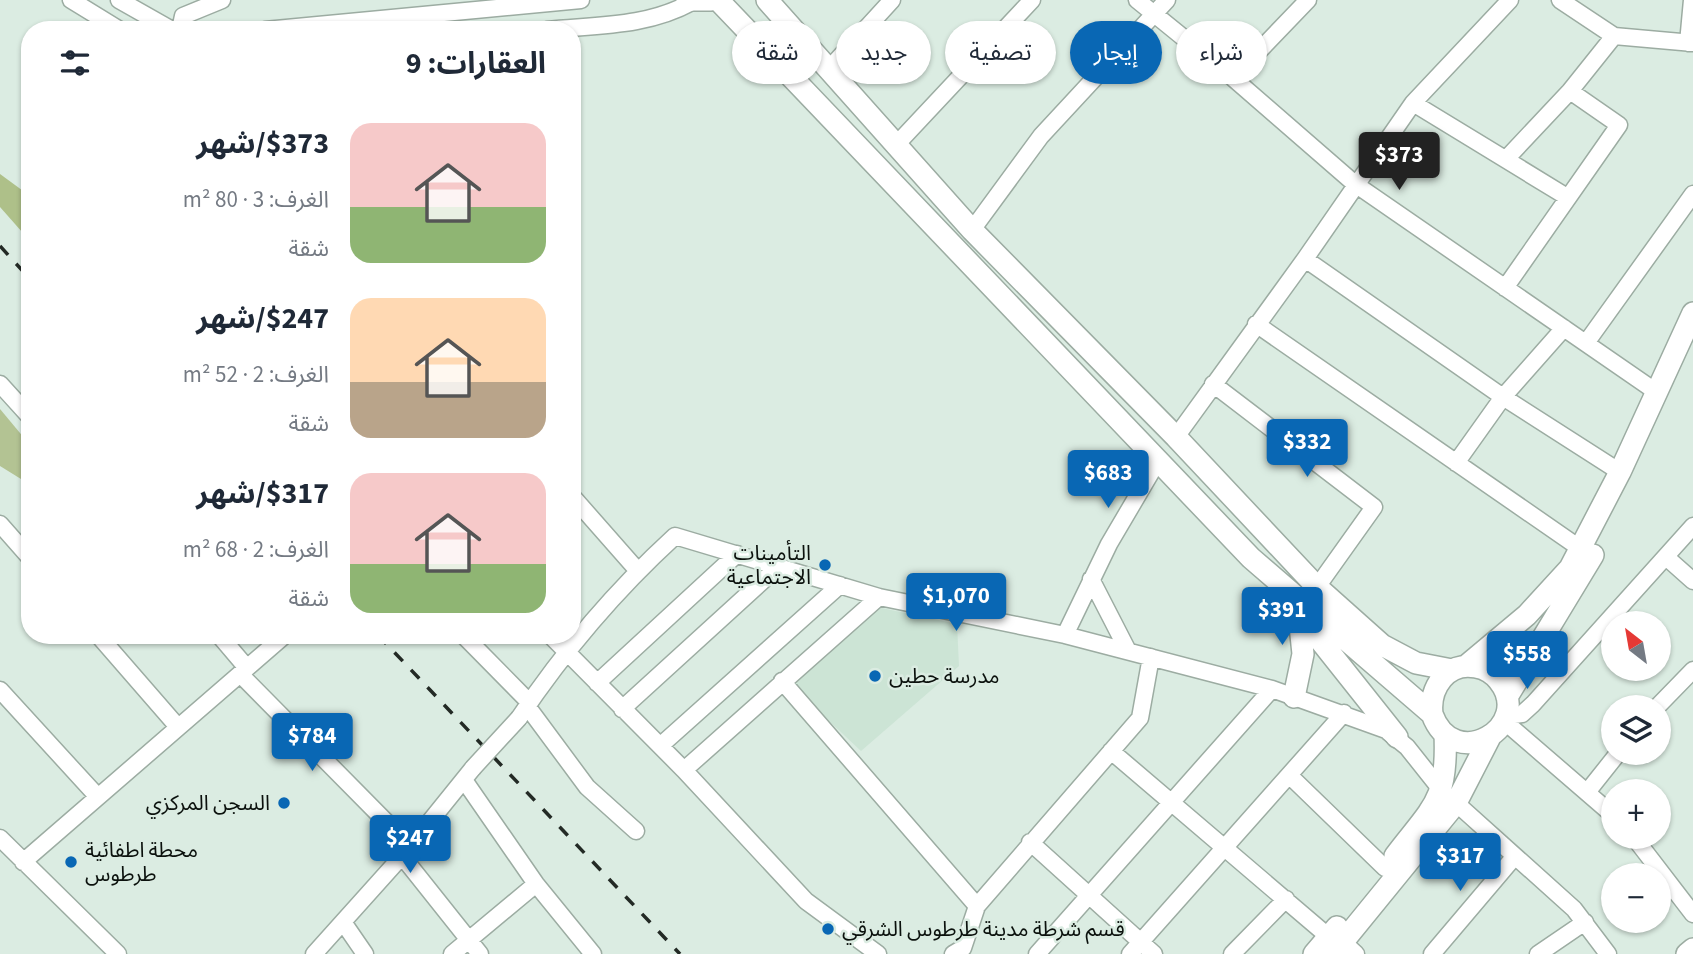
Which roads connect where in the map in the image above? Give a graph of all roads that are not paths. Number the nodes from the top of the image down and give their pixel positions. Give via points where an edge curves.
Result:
1 (71, 0) edge
2 (119, 0) edge
3 (222, 0) edge
4 (581, 0) edge
5 (718, 0) edge
6 (767, 0) edge
7 (786, 0) edge
8 (892, 0) edge
9 (1032, 0) edge
10 (1136, 0) edge
11 (1167, 0) edge
12 (1308, 0) edge
13 (1510, 0) edge
14 (1692, 0) edge
15 (697, 1) edge
16 (1565, 2) edge
17 (182, 15) edge
18 (1152, 15) junction
19 (105, 21) edge
20 (156, 21) edge
21 (360, 21) edge
22 (788, 21) edge
23 (789, 21) edge
24 (581, 27) edge
25 (1176, 34) edge
26 (1614, 36) junction
27 (1267, 43) edge
28 (1690, 43) edge
29 (822, 61) edge
30 (829, 69) junction
31 (1240, 84) edge
32 (1570, 90) junction
33 (1413, 103) junction
34 (896, 145) junction
35 (1507, 158) junction
36 (1355, 184) junction
37 (1693, 194) edge
38 (1567, 197) junction
39 (972, 230) junction
40 (1305, 260) junction
41 (1505, 288) junction
42 (1693, 313) edge
43 (1256, 324) junction
44 (1563, 328) junction
45 (1586, 343) junction
46 (1693, 344) edge
47 (0, 384) edge
48 (1213, 384) junction
49 (1655, 391) junction
50 (1503, 397) junction
51 (21, 407) edge
52 (1176, 437) junction
53 (1159, 459) junction
54 (1456, 463) junction
55 (1620, 472) junction
56 (581, 506) edge
57 (0, 524) edge
58 (1693, 526) edge
59 (21, 538) edge
60 (1270, 538) junction
61 (16, 542) junction
62 (21, 548) edge
63 (1581, 549) junction
64 (737, 554) junction
65 (1666, 557) junction
66 (1251, 558) junction
67 (779, 566) junction
68 (638, 570) junction
69 (1091, 579) junction
70 (1693, 581) edge
71 (840, 585) junction
72 (1317, 587) junction
73 (879, 597) junction
74 (1294, 604) junction
75 (581, 635) edge
76 (1065, 635) junction
77 (106, 644) edge
78 (225, 644) edge
79 (275, 644) edge
80 (471, 644) edge
81 (558, 644) edge
82 (573, 644) edge
83 (1128, 651) junction
84 (566, 652) junction
85 (1151, 657) junction
86 (1459, 668) junction
87 (1693, 670) edge
88 (244, 671) junction
89 (782, 681) junction
90 (597, 683) junction
91 (1272, 689) junction
92 (0, 690) edge
93 (1669, 695) edge
94 (1294, 697) junction
95 (525, 709) junction
96 (622, 709) junction
97 (1344, 713) junction
98 (1432, 714) junction
99 (1502, 718) junction
100 (178, 727) junction
101 (1445, 734) junction
102 (1397, 737) junction
103 (660, 746) junction
104 (1111, 751) junction
105 (1609, 765) edge
106 (684, 770) junction
107 (469, 774) junction
108 (1290, 776) junction
109 (1588, 791) junction
110 (97, 797) junction
111 (1449, 797) junction
112 (1172, 802) junction
113 (1601, 804) edge
114 (636, 831) dead end
115 (0, 838) edge
116 (1030, 842) junction
117 (1225, 848) junction
118 (1643, 849) edge
119 (406, 851) junction
120 (1516, 856) junction
121 (23, 862) junction
122 (1385, 868) junction
123 (536, 884) junction
124 (1089, 896) junction
125 (1286, 899) junction
126 (977, 906) junction
127 (1693, 914) edge
128 (343, 922) junction
129 (1585, 922) junction
130 (475, 947) edge
131 (1340, 947) edge
132 (1135, 948) edge
133 (1693, 949) edge
134 (961, 952) edge
135 (118, 954) edge
136 (314, 954) edge
137 (366, 954) edge
138 (452, 954) edge
139 (593, 954) edge
140 (878, 954) edge
141 (1037, 954) edge
142 (1154, 954) edge
143 (1231, 954) edge
144 (1314, 954) edge
145 (1432, 954) edge
146 (1538, 954) edge
147 (1608, 954) edge
148 (1687, 954) edge

1 - 19 street
2 - 20 street
3 - 17 street
4 - 21 street
5 - 53 main road
6 - 22 main road
7 - 23 main road
8 - 30 street
9 - 34 street
10 - 18 street
11 - 18 street
12 - 27 street
13 - 33 street
14 - 28 street
15 - 24 street via 641,22
16 - 26 street
18 - 25 street
18 - 39 street via 1041,136
26 - 28 street
26 - 32 street
29 - 30 main road
30 - 34 main road
31 - 36 street
32 - 35 street
32 - 38 street via 1619,125
33 - 35 street
33 - 36 street
34 - 39 main road
35 - 38 street
36 - 40 street
36 - 41 street
37 - 45 street
38 - 41 street
39 - 52 main road
40 - 43 street
40 - 50 street
41 - 44 street
42 - 49 main road
43 - 48 street
43 - 54 street
44 - 45 street
44 - 50 street
45 - 49 street
46 - 99 main road via 1590,563
47 - 51 street
48 - 52 street
48 - 72 street via 1374,507
49 - 55 main road
50 - 54 street
50 - 55 street
52 - 60 main road
53 - 66 main road
53 - 69 street
54 - 63 street
55 - 63 main road
56 - 68 street
57 - 61 street
58 - 65 street
59 - 61 street
60 - 66 main road
60 - 72 main road
61 - 62 street
63 - 86 main road via 1543,600
64 - 67 street
64 - 68 street via 675,536
64 - 90 street
65 - 70 street
65 - 99 street via 1533,704 1522,713
66 - 74 main road
67 - 71 street
67 - 96 street
68 - 75 street
69 - 76 street
69 - 83 street
71 - 73 street
71 - 103 street
72 - 86 main road via 1381,645 1416,663
73 - 76 street
73 - 89 street
74 - 94 main road via 1303,654
74 - 98 main road
74 - 102 main road
76 - 83 street
77 - 100 street
78 - 88 street
79 - 88 street
80 - 95 street
81 - 84 street
82 - 84 street
83 - 85 street
84 - 90 street
84 - 95 street
85 - 91 street
85 - 104 street via 1140,719
86 - 98 main road via 1437,684
86 - 99 main road via 1488,671 1503,686
87 - 93 street
88 - 100 street
88 - 119 street
89 - 106 street
89 - 126 street
90 - 96 street
91 - 94 street
91 - 112 street
92 - 110 street
94 - 97 street
95 - 107 street, bridge
95 - 114 street via 587,787
96 - 103 street
97 - 102 street
97 - 108 street
98 - 101 main road
99 - 101 main road via 1467,743
99 - 109 street
99 - 111 main road
100 - 110 street
101 - 111 main road
102 - 111 street
103 - 106 street
104 - 112 street
104 - 116 street
105 - 109 street
106 - 140 street via 806,901
107 - 119 street
107 - 123 street
108 - 117 street
108 - 122 street
109 - 113 street
110 - 121 street
111 - 120 street
111 - 122 main road
111 - 131 main road
112 - 117 street
112 - 124 street
115 - 121 street
116 - 124 street
116 - 126 street
117 - 125 street
117 - 132 street
118 - 127 street
119 - 128 street
119 - 130 street
120 - 129 street
120 - 145 street
121 - 135 street
122 - 131 main road
123 - 130 street
123 - 139 street
124 - 132 street
124 - 141 street
125 - 131 street
125 - 143 street
126 - 134 street
128 - 136 street
128 - 137 street
129 - 146 street
129 - 147 street
130 - 138 street
131 - 144 main road
132 - 142 street
133 - 148 main road

